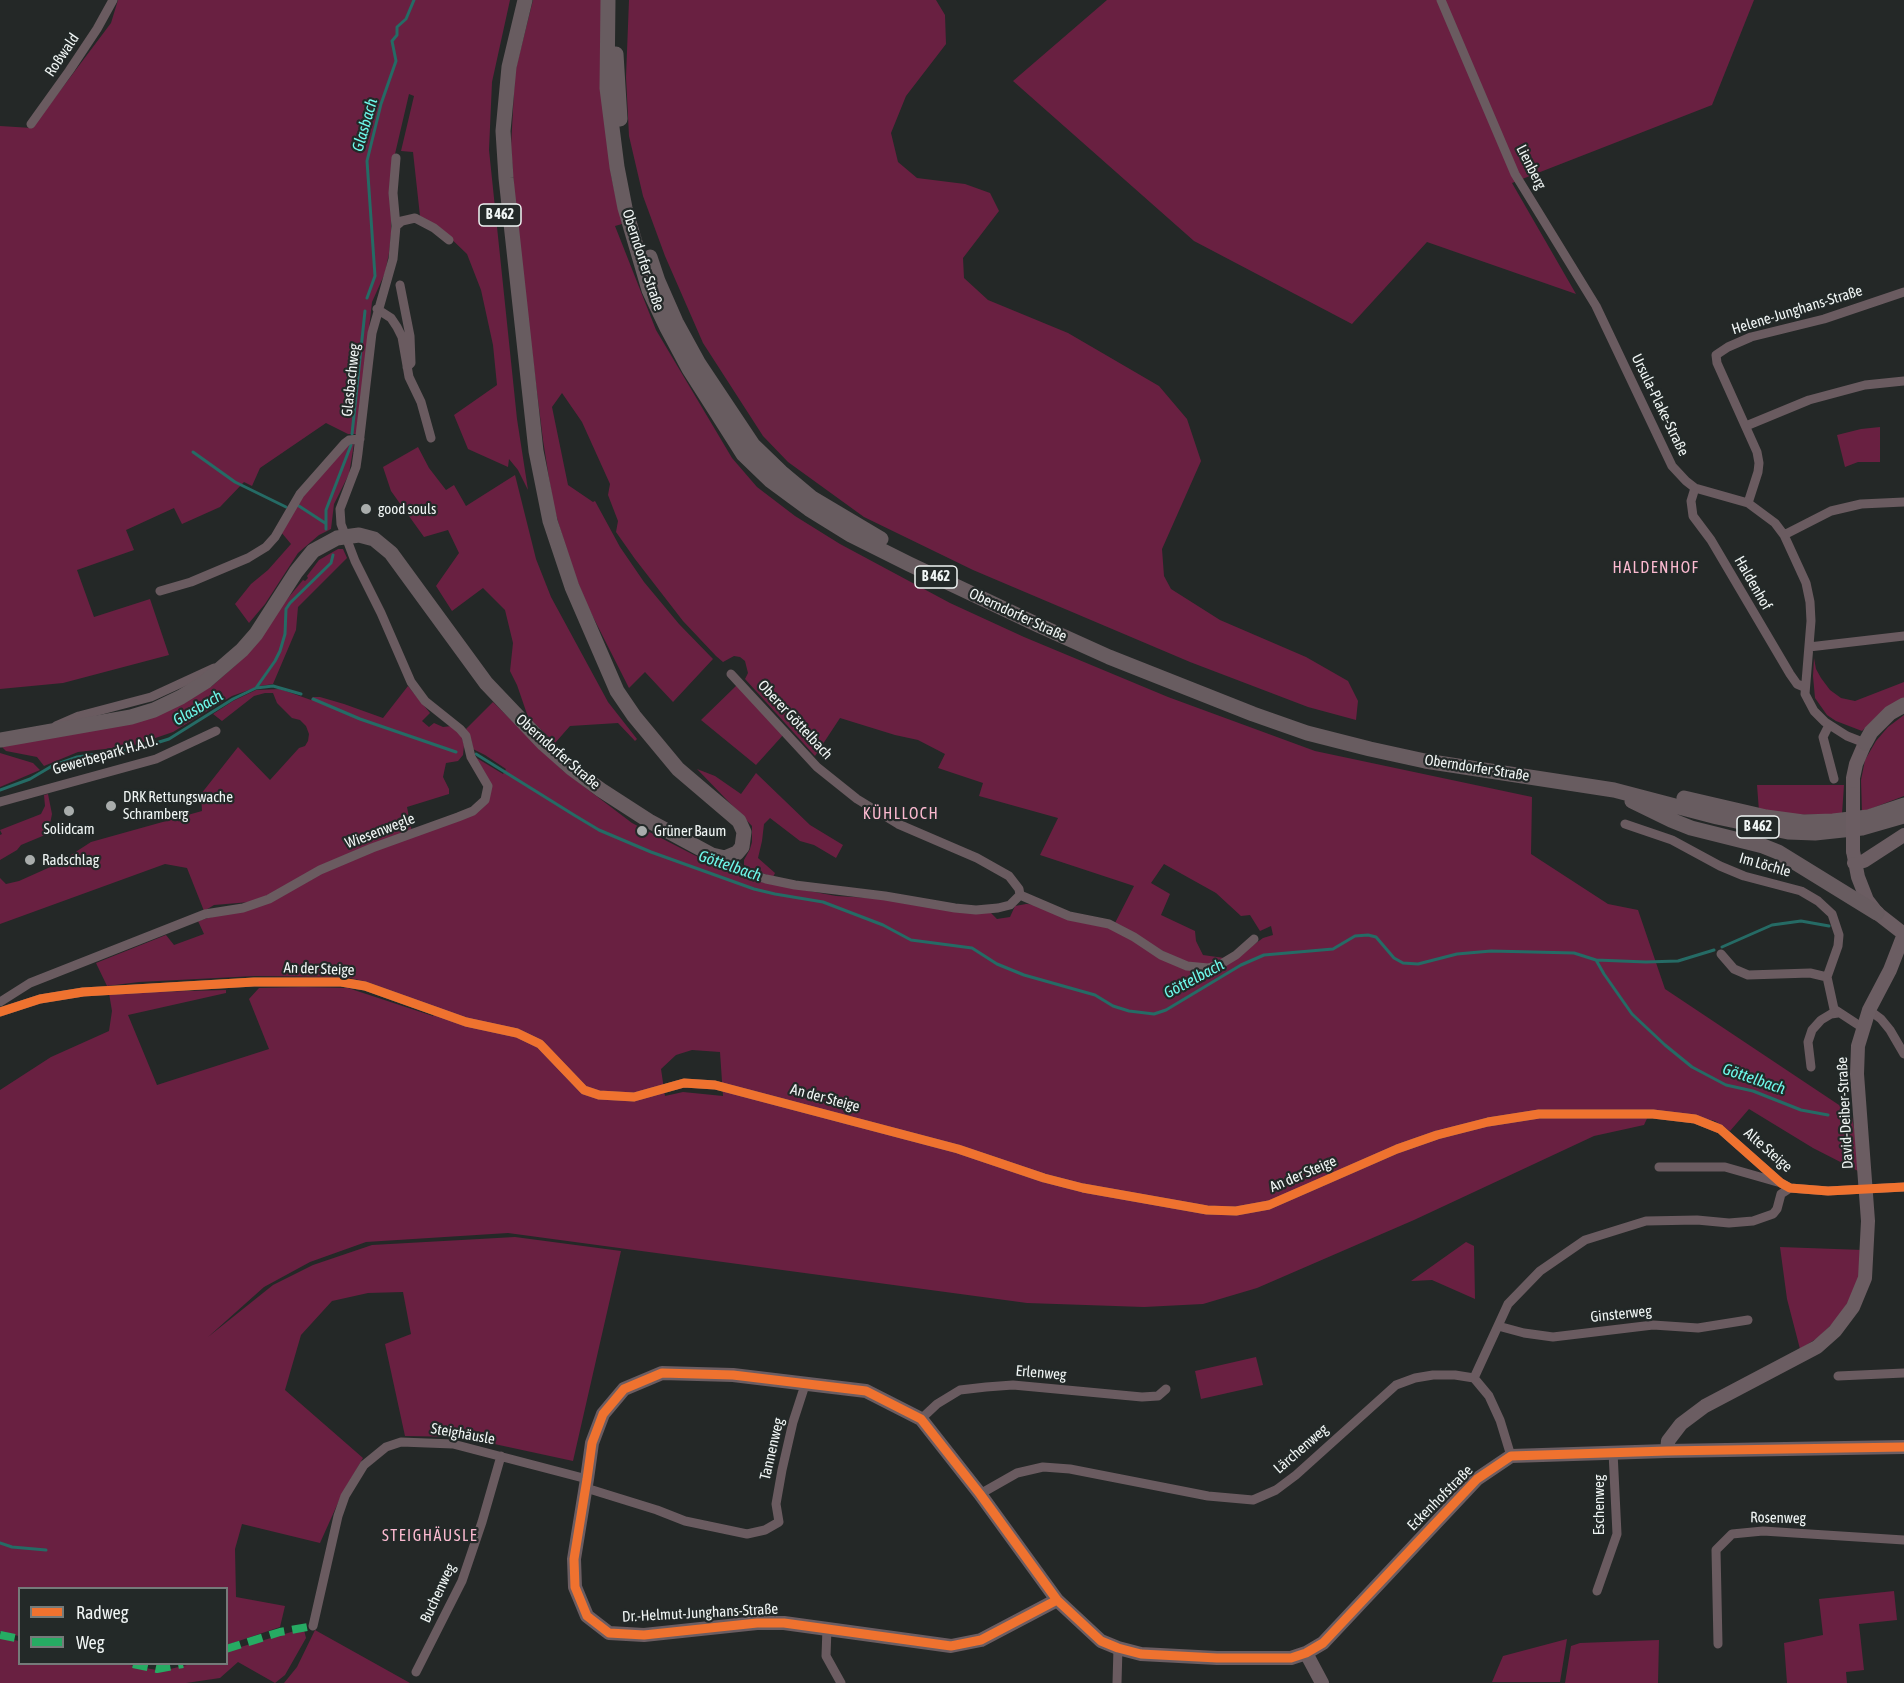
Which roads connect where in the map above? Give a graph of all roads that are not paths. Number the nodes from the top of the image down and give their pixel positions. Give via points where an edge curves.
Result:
1 (113, 0) edge
2 (515, 0) edge
3 (525, 0) edge
4 (608, 0) edge
5 (617, 0) edge
6 (1441, 0) edge
7 (31, 124) dead end
8 (396, 158) dead end
9 (396, 226) junction
10 (449, 240) dead end
11 (400, 285) dead end
12 (1904, 292) edge
13 (377, 309) junction
14 (1611, 339) joint
15 (406, 367) junction
16 (1904, 381) edge
17 (1746, 426) junction
18 (431, 438) dead end
19 (360, 439) junction
20 (1695, 488) junction
21 (1904, 502) edge
22 (1748, 503) junction
23 (1784, 535) junction
24 (345, 536) junction
25 (160, 591) dead end
26 (1904, 636) edge
27 (1809, 647) junction
28 (606, 669) junction
29 (731, 674) dead end
30 (1804, 687) junction
31 (1904, 705) edge
32 (1829, 725) junction
33 (216, 731) dead end
34 (0, 740) edge
35 (1865, 743) junction
36 (1834, 779) dead end
37 (1615, 786) junction
38 (0, 802) edge
39 (1904, 805) edge
40 (1904, 816) edge
41 (1625, 824) dead end
42 (1904, 835) edge
43 (732, 855) junction
44 (1854, 857) junction
45 (1020, 895) junction
46 (1877, 913) junction
47 (1904, 934) edge
48 (1254, 939) dead end
49 (1721, 954) dead end
50 (1827, 977) junction
51 (0, 1002) edge
52 (1869, 1010) junction
53 (0, 1012) edge
54 (1838, 1013) junction
55 (1863, 1028) junction
56 (1904, 1054) edge
57 (1811, 1067) dead end
58 (1653, 1114) joint
59 (1659, 1167) dead end
60 (1786, 1185) junction
61 (1904, 1187) edge
62 (1866, 1188) junction
63 (1748, 1320) dead end
64 (1498, 1326) junction
65 (1904, 1373) edge
66 (1838, 1376) dead end
67 (1474, 1378) junction
68 (806, 1383) junction
69 (1166, 1389) dead end
70 (921, 1419) junction
71 (1904, 1447) edge
72 (1666, 1451) junction
73 (1613, 1452) junction
74 (501, 1456) junction
75 (1511, 1456) junction
76 (586, 1483) junction
77 (980, 1494) junction
78 (1904, 1540) edge
79 (1597, 1592) dead end
80 (1057, 1599) junction
81 (313, 1626) dead end
82 (827, 1628) junction
83 (1718, 1644) dead end
84 (1118, 1648) junction
85 (1306, 1653) junction
86 (416, 1672) dead end
87 (841, 1683) edge
88 (1117, 1683) edge
89 (1322, 1683) edge

1 - 7 street, Roßwald
2 - 28 main road, B 462 via 496,88 495,157 525,431 534,494 551,557 577,623
3 - 28 main road, B 462 via 509,67 503,131 536,451 544,498 564,565
4 - 37 main road, Oberndorfer Straße / B 462 via 607,88 617,167 649,290 714,410 743,454 771,480 851,535 909,564 1099,652 1253,714 1370,750 1468,768
5 - 37 main road, Oberndorfer Straße / B 462 via 616,56 624,153 633,202 658,281 699,364 753,445 812,498 856,526 1035,613 1256,706 1377,741
6 - 14 street, Lienberg via 1515,174 1596,306
8 - 9 street, Glasbachweg
9 - 10 street via 415,218
9 - 13 street, Glasbachweg via 393,259
11 - 15 street via 410,336 411,363
12 - 17 street, Helene-Junghans-Straße via 1824,319 1751,337 1719,351 1717,363
13 - 15 street via 398,327
13 - 19 street, Glasbachweg
14 - 20 street, Ursula-Plake-Straße via 1672,466
15 - 18 street
16 - 17 street via 1809,400
17 - 22 street, Helene-Junghans-Straße via 1759,463
19 - 24 street, Glasbachweg via 356,467 340,509
19 - 25 street via 345,443 300,494 266,547 191,582
20 - 22 street, Ursula-Plake-Straße
20 - 30 street, Haldenhof via 1691,501 1693,516 1717,549 1790,675
21 - 23 street via 1861,504 1831,511
22 - 23 street, Ursula-Plake-Straße
23 - 27 street, Ursula-Plake-Straße via 1806,583 1811,621
24 - 34 main road via 310,555 256,634 231,661 181,697 131,717
24 - 43 main road, Oberndorfer Straße via 368,536 391,552 486,683 571,768 670,833 712,855
24 - 51 street, Wiesenwegle via 411,682 425,701 466,736 471,757 488,786 485,800 473,811 320,870 269,899 206,914 30,983
26 - 27 street
27 - 30 street, Ursula-Plake-Straße
28 - 43 main road, B 462 via 633,716 678,769 741,825 744,843
29 - 45 street, Oberer Göttelbach via 816,767 857,799 898,824 1009,876
30 - 32 street via 1811,707
31 - 35 main road via 1890,713
32 - 35 street
32 - 36 street via 1823,737
33 - 38 street, Gewerbepark H.A.U. via 156,759
35 - 44 street, bridge via 1853,778
37 - 39 main road, B 462 via 1803,822 1868,817
37 - 40 main road, B 462 via 1718,817 1788,832 1862,828
37 - 46 main road via 1671,820 1778,852
41 - 50 street, Im Löchle via 1672,840 1744,876 1801,891 1818,901 1832,914 1839,935 1839,946
42 - 44 street via 1864,861
43 - 45 street via 743,872 766,879 955,908 998,908 1010,905
44 - 46 street via 1862,889
45 - 48 street, Oberer Göttelbach via 1069,916 1108,924 1187,966 1208,968 1221,964
46 - 47 street
47 - 52 street, David-Deiber-Straße
49 - 50 street via 1734,969 1748,975 1810,972
50 - 54 street
52 - 55 street, David-Deiber-Straße
52 - 56 street via 1890,1030
53 - 58 street, An der Steige via 40,999 83,992 254,982 341,982 365,986 466,1022 517,1033 540,1044 584,1090 599,1095 634,1097 703,1083 958,1149 1083,1188 1207,1210 1236,1211 1269,1205 1397,1149 1488,1122 1539,1114
54 - 55 street
54 - 57 street via 1821,1020 1812,1030 1808,1041
55 - 62 street, David-Deiber-Straße via 1857,1074
58 - 60 street, Alte Steige via 1695,1119 1720,1129
59 - 60 street, Alte Steige via 1725,1167
60 - 62 street, Alte Steige via 1828,1191
60 - 64 street via 1773,1214 1754,1221 1646,1221 1585,1240 1540,1270 1508,1304
61 - 62 street, Alte Steige
62 - 72 street, David-Deiber-Straße via 1865,1278 1853,1307 1836,1331 1798,1358 1705,1406 1681,1424 1668,1441
63 - 64 street, Ginsterweg via 1698,1328 1653,1324 1553,1337
64 - 67 street
65 - 66 street
67 - 75 street via 1489,1395
67 - 77 street, Lärchenweg via 1433,1375 1396,1385 1296,1475 1253,1500 1208,1496 1070,1468 1043,1467 1017,1473
68 - 70 street, Dr.-Helmut-Junghans-Straße via 866,1391
68 - 76 street, Dr.-Helmut-Junghans-Straße via 662,1373 624,1389 603,1414 592,1443
68 - 76 street, Tannenweg via 782,1470 776,1504 779,1522 765,1530 747,1534 685,1521
69 - 70 street, Erlenweg via 1158,1396 1142,1397 1013,1385 960,1390
70 - 77 street, Dr.-Helmut-Junghans-Straße
71 - 72 street
72 - 73 street
73 - 75 street
73 - 79 street, Eschenweg via 1617,1534
74 - 76 street, Steighäusle
74 - 81 street, Steighäusle via 453,1444 401,1442 387,1447 364,1465 350,1485 338,1516
74 - 86 street, Buchenweg via 462,1581
75 - 85 street, Eckenhofstraße via 1478,1479 1338,1628
76 - 82 street, Dr.-Helmut-Junghans-Straße via 574,1559 575,1587 587,1616 609,1633 644,1635 757,1623
77 - 80 street, Dr.-Helmut-Junghans-Straße
78 - 83 street, Rosenweg via 1763,1531 1732,1534 1716,1550
80 - 82 street, Dr.-Helmut-Junghans-Straße via 981,1640 951,1646
80 - 84 street, Eckenhofstraße via 1101,1641
82 - 87 street via 826,1656
84 - 85 street, Eckenhofstraße via 1141,1654 1217,1658 1275,1659
84 - 88 street
85 - 89 street

